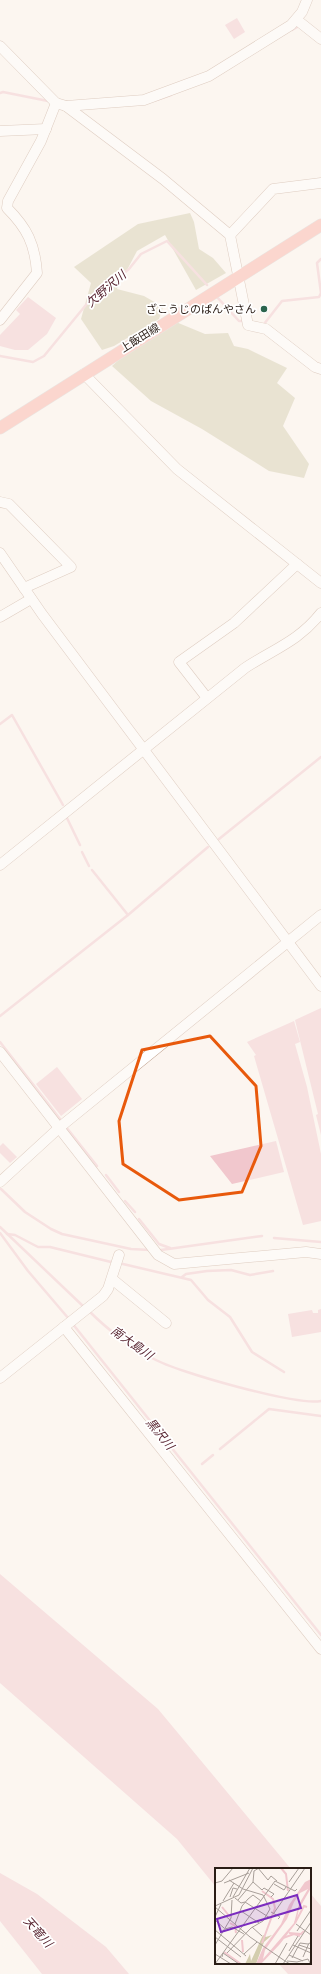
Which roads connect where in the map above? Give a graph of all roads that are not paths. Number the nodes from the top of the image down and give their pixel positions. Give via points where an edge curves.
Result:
1 (307, 0) edge
2 (297, 20) junction
3 (321, 40) edge
4 (0, 46) edge
5 (61, 104) junction
6 (46, 129) junction
7 (0, 131) edge
8 (321, 183) edge
9 (321, 225) edge
10 (230, 235) junction
11 (237, 277) junction
12 (0, 320) edge
13 (321, 370) edge
14 (84, 374) junction
15 (0, 428) edge
16 (0, 502) edge
17 (0, 553) edge
18 (297, 564) junction
19 (321, 583) edge
20 (24, 588) junction
21 (32, 599) junction
22 (321, 612) edge
23 (0, 617) edge
24 (207, 698) junction
25 (144, 748) junction
26 (0, 866) edge
27 (321, 915) edge
28 (287, 942) junction
29 (321, 986) edge
30 (0, 1052) edge
31 (60, 1127) junction
32 (0, 1182) edge
33 (321, 1254) edge
34 (119, 1255) dead end
35 (112, 1279) junction
36 (76, 1318) junction
37 (166, 1323) dead end
38 (0, 1378) edge
39 (321, 1649) edge

1 - 2 street
2 - 3 street
2 - 5 street via 209,76 169,92 144,100
4 - 5 street
5 - 6 street
5 - 10 street via 163,179
6 - 7 street
6 - 12 street via 8,201 8,208 28,233 36,257 37,273
8 - 10 street via 273,189
9 - 11 main road, 上飯田線
10 - 11 street
11 - 13 street via 247,321 266,329
11 - 14 main road, 上飯田線
14 - 15 main road, 上飯田線
14 - 18 street via 177,469
16 - 20 street via 9,504 71,567
17 - 20 street
18 - 19 street
18 - 24 street via 234,623 179,662
20 - 21 street
21 - 23 street
21 - 25 street
22 - 24 street via 298,636 245,668
24 - 25 street
25 - 26 street
25 - 28 street
27 - 28 street
28 - 29 street
28 - 31 street
30 - 31 street
31 - 32 street
31 - 33 street via 158,1255 174,1264 306,1252
34 - 35 street
35 - 36 street via 108,1289
35 - 37 street
36 - 38 street
36 - 39 street

